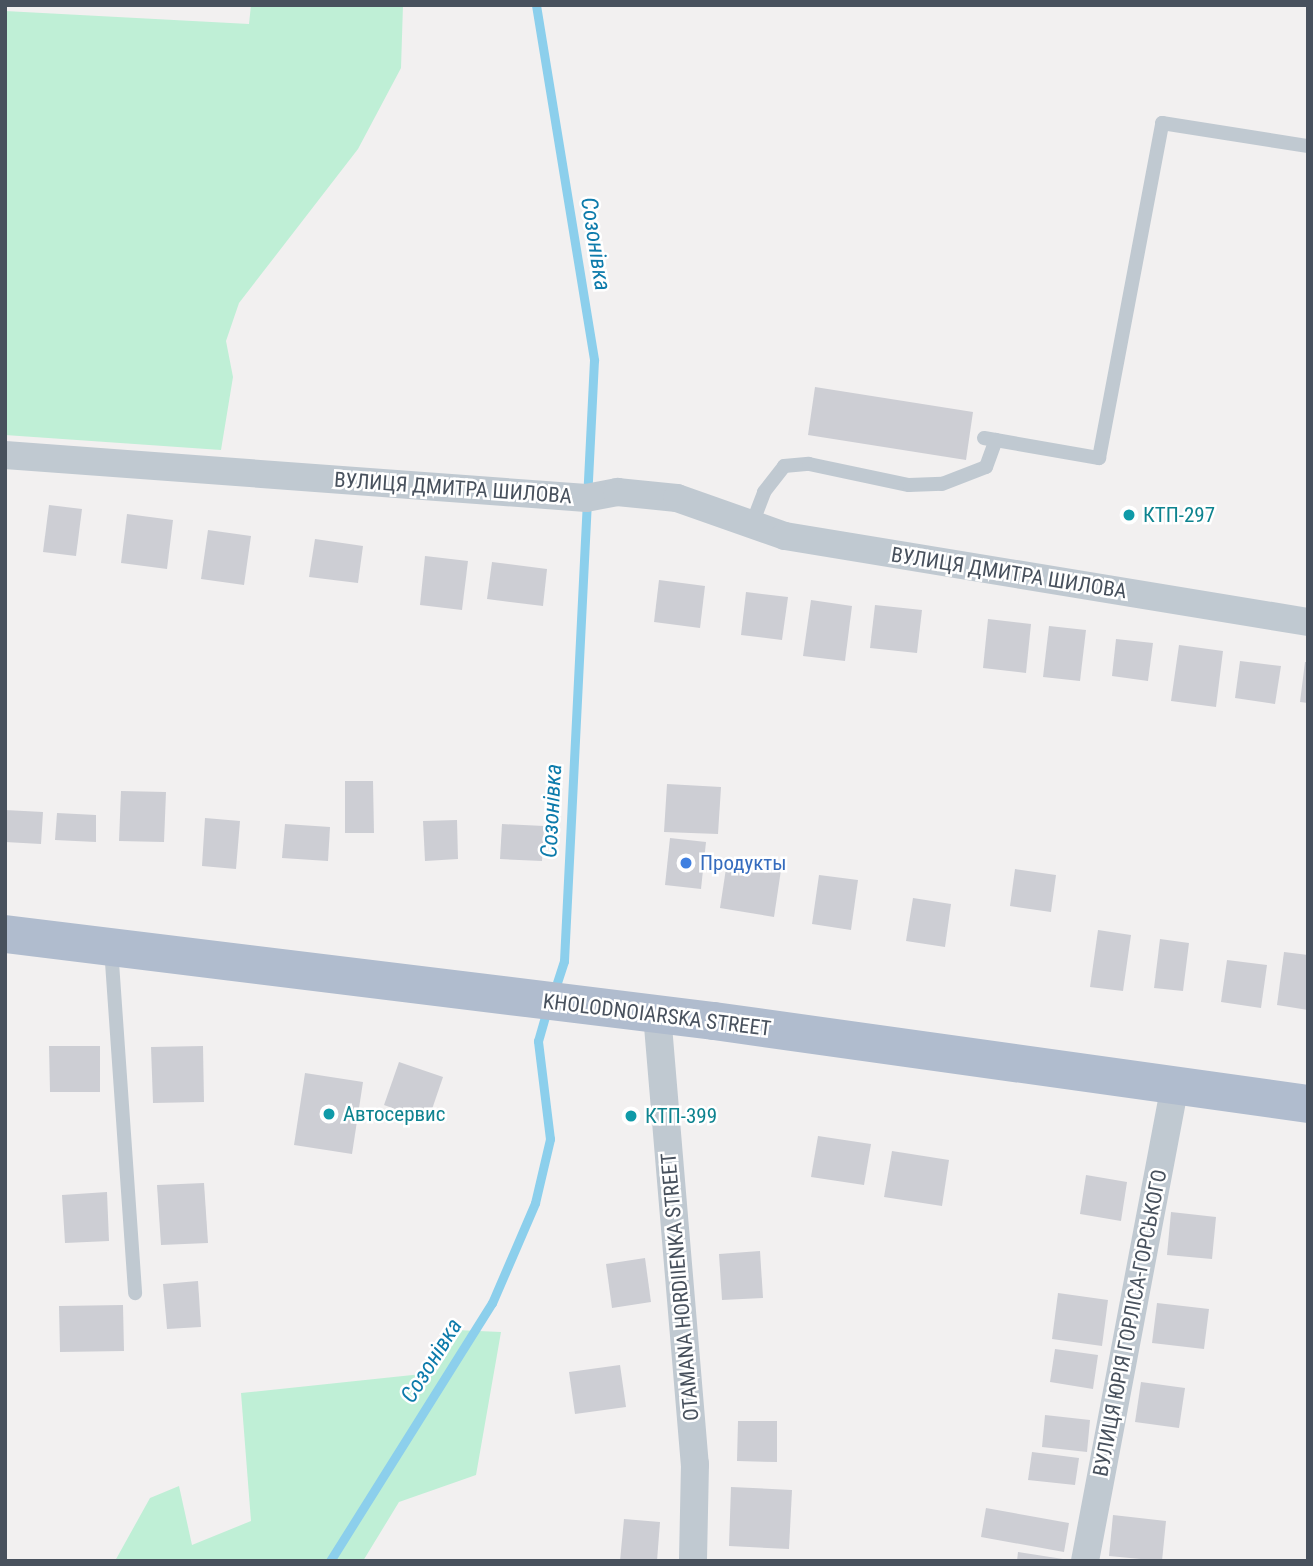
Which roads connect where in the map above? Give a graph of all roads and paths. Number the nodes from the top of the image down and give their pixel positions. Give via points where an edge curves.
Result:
1 (1308, 146) edge
2 (5, 455) edge
3 (752, 524) junction
4 (1308, 622) edge
5 (5, 934) edge
6 (111, 946) junction
7 (657, 1014) junction
8 (1175, 1085) junction
9 (1308, 1104) edge
10 (135, 1293) dead end
11 (693, 1561) edge
12 (1085, 1561) edge

1 - 3 lane via 1163,123 1099,458 990,439 986,467 942,484 909,485 809,464 784,466 764,492
2 - 3 street, ВУЛИЦЯ ДМИТРА ШИЛОВА via 586,499 617,492 677,498
3 - 4 street, ВУЛИЦЯ ДМИТРА ШИЛОВА via 799,538
5 - 6 main road, KHOLODNOIARSKA STREET
6 - 7 main road, KHOLODNOIARSKA STREET
6 - 10 lane
7 - 8 main road, KHOLODNOIARSKA STREET
7 - 11 street, OTAMANA HORDIIENKA STREET via 695,1464
8 - 9 main road, KHOLODNOIARSKA STREET
8 - 12 street, ВУЛИЦЯ ЮРІЯ ГОРЛІСА-ГОРСЬКОГО

